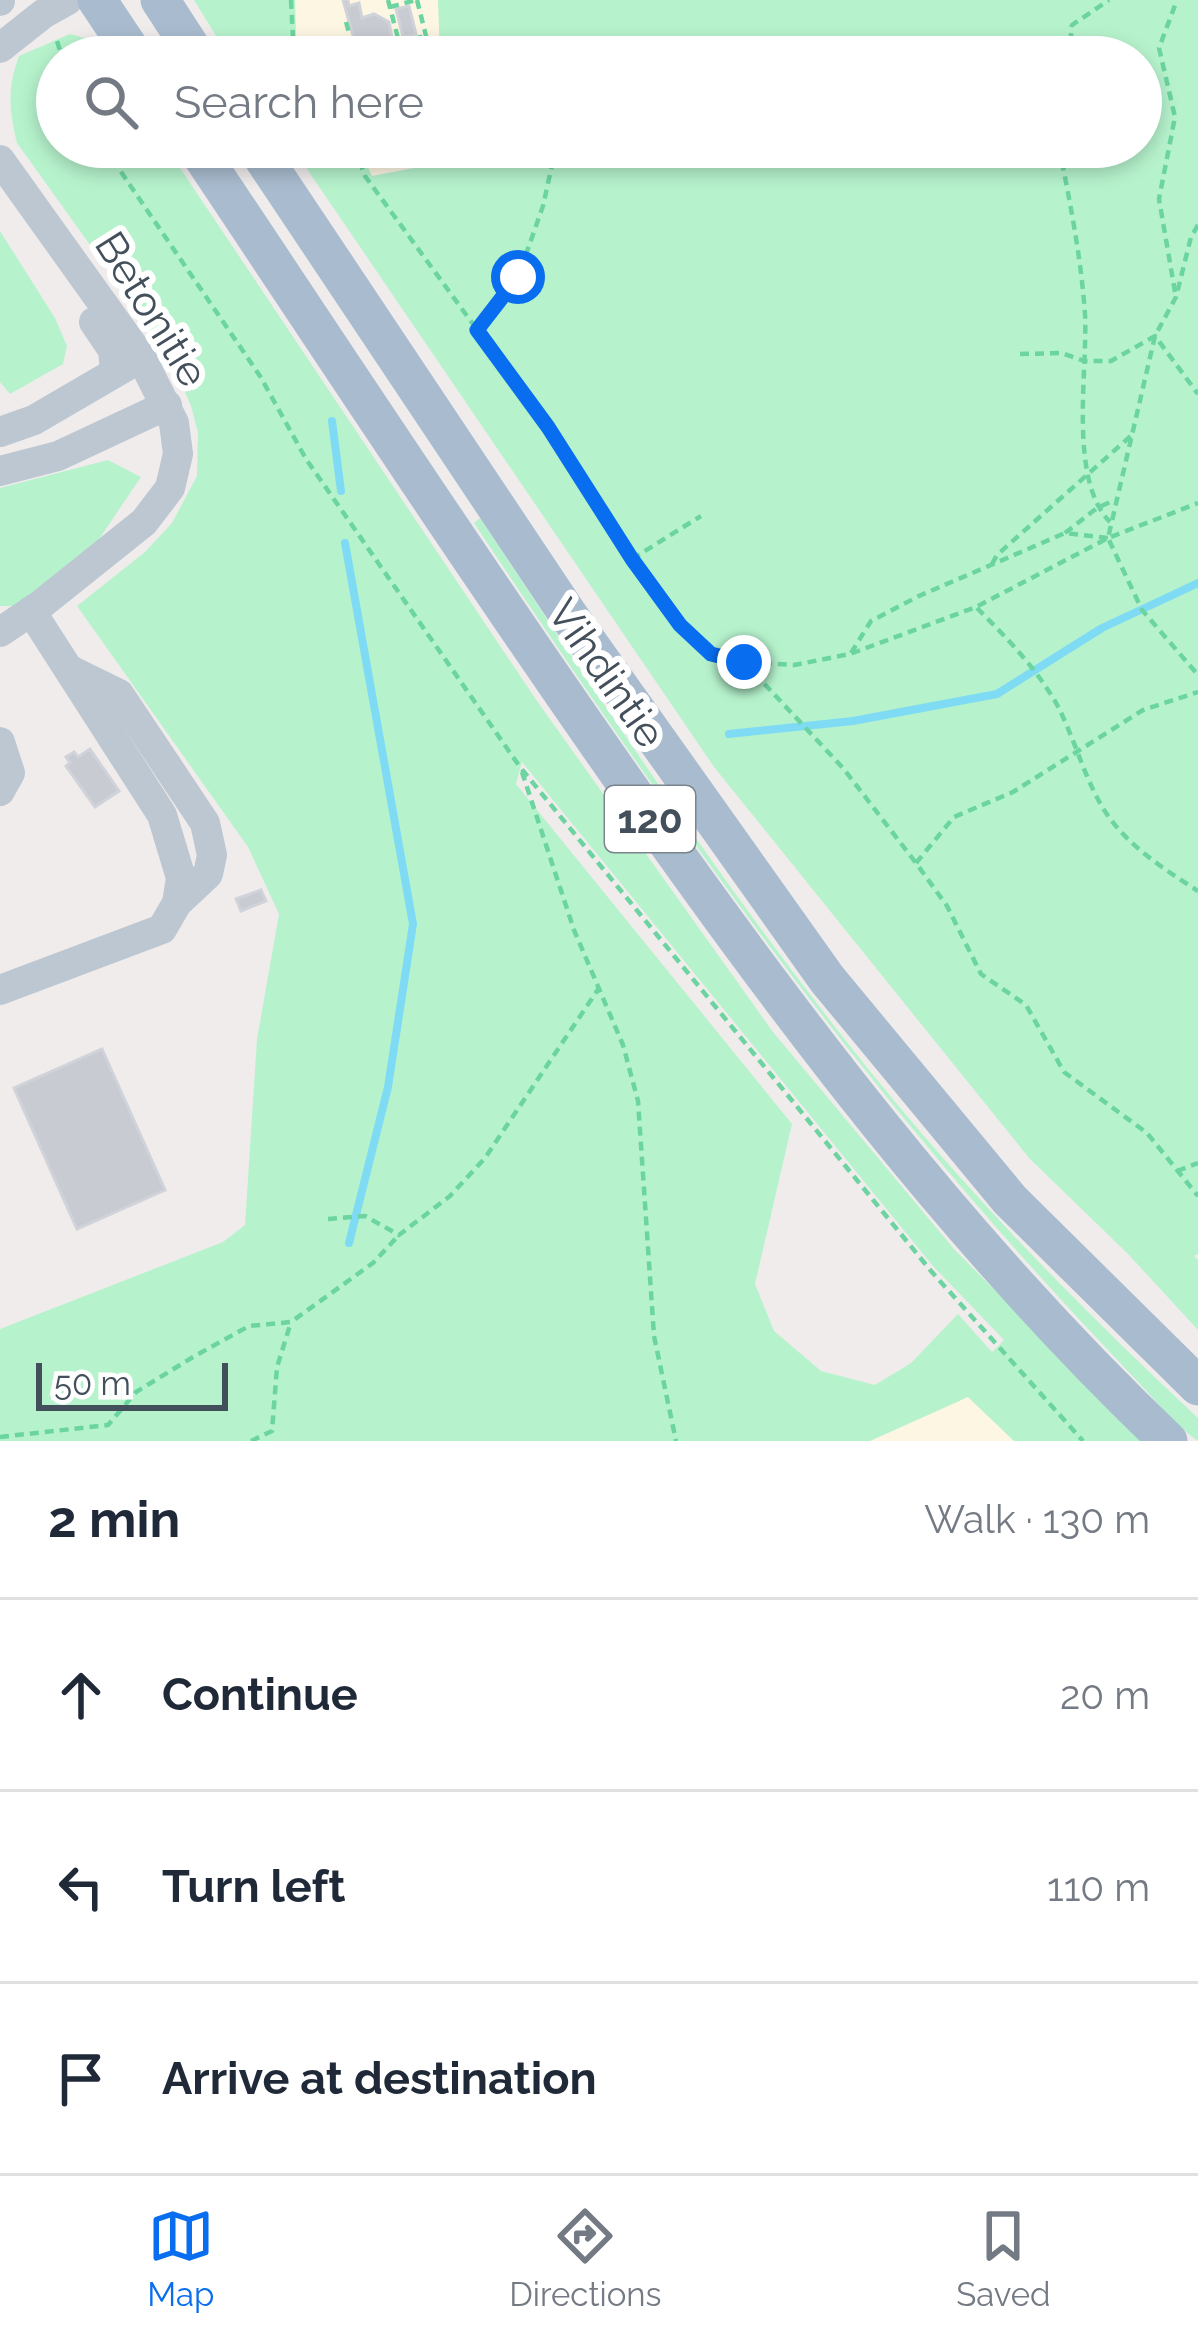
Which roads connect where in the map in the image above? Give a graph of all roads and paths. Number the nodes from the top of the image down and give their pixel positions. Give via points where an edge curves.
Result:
1 (68, 0) edge
2 (97, 0) edge
3 (160, 0) edge
4 (291, 0) edge
5 (417, 0) edge
6 (1108, 0) edge
7 (1177, 0) edge
8 (389, 4) edge
9 (346, 22) dead end
10 (121, 36) edge
11 (183, 36) edge
12 (293, 36) edge
13 (350, 36) edge
14 (398, 36) edge
15 (426, 36) edge
16 (1071, 36) edge
17 (1162, 40) edge
18 (0, 48) edge
19 (1162, 61) edge
20 (1, 161) edge
21 (118, 168) edge
22 (210, 168) edge
23 (270, 168) edge
24 (362, 168) edge
25 (551, 168) edge
26 (1064, 168) edge
27 (1198, 225) edge
28 (1176, 298) junction
29 (477, 330) junction
30 (1155, 336) junction
31 (1020, 354) dead end
32 (1084, 361) junction
33 (128, 365) junction
34 (1198, 394) edge
35 (167, 405) junction
36 (0, 432) edge
37 (1133, 434) junction
38 (0, 471) edge
39 (1089, 471) junction
40 (1115, 500) junction
41 (1195, 504) edge
42 (1097, 508) junction
43 (701, 516) dead end
44 (1198, 519) edge
45 (1110, 522) junction
46 (1065, 533) junction
47 (1108, 538) junction
48 (632, 559) junction
49 (991, 565) junction
50 (976, 607) junction
51 (35, 609) junction
52 (0, 632) edge
53 (850, 654) junction
54 (744, 662) junction
55 (1198, 675) edge
56 (1198, 692) edge
57 (0, 742) edge
58 (1077, 755) junction
59 (520, 766) junction
60 (0, 791) edge
61 (916, 862) junction
62 (1198, 891) edge
63 (599, 988) junction
64 (0, 990) edge
65 (1198, 1163) edge
66 (1177, 1171) junction
67 (1198, 1196) edge
68 (328, 1219) dead end
69 (399, 1235) junction
70 (291, 1322) junction
71 (1198, 1387) edge
72 (0, 1437) edge
73 (251, 1441) edge
74 (676, 1441) edge
75 (1083, 1441) edge
76 (1168, 1441) edge

1 - 18 street
2 - 10 main road
3 - 11 main road
4 - 12 path
5 - 8 path
5 - 15 path
6 - 16 path via 1072,25
7 - 17 path
8 - 14 path
9 - 13 path
19 - 28 path via 1175,117 1159,199
20 - 33 street, Betonitie
21 - 59 path via 260,376 306,459
22 - 76 main road, Vihdintie / 120 via 523,637 795,1016 976,1240
23 - 71 main road, Vihdintie / 120 via 569,616 827,979 1010,1200
24 - 29 path
25 - 29 path via 518,277
26 - 32 path
27 - 28 path
28 - 30 path
29 - 48 path
30 - 32 path via 1112,361
30 - 34 path
30 - 37 path
31 - 32 path
32 - 39 path
33 - 35 street, Betonitie
33 - 36 street
35 - 38 street via 58,456
35 - 51 street, Betonitie via 178,454 170,488 144,521
37 - 39 path
37 - 40 path
39 - 42 path
39 - 49 path
40 - 42 path
40 - 45 path
41 - 44 path
41 - 47 path
42 - 45 path
42 - 46 path
43 - 48 path
45 - 47 path
46 - 47 path
46 - 49 path
47 - 50 path
47 - 55 path via 1142,610
48 - 54 path via 711,654
49 - 53 path via 871,622
50 - 53 path
50 - 58 path via 1056,703
51 - 52 street, Betonitie
51 - 64 street via 162,815 181,878 162,928
53 - 54 path
54 - 61 path
56 - 58 path via 1143,710
57 - 60 street via 10,773
58 - 61 path via 954,817
58 - 62 path via 1111,820
59 - 63 path
59 - 75 path via 931,1271
61 - 66 path via 981,974 1026,1005 1064,1072 1147,1133
63 - 69 path via 485,1158
63 - 74 path via 638,1102 654,1336
65 - 66 path
66 - 67 path
68 - 69 path via 365,1216
69 - 70 path
70 - 72 path via 249,1326 193,1357 136,1392 108,1425
70 - 73 path via 277,1366 272,1431

